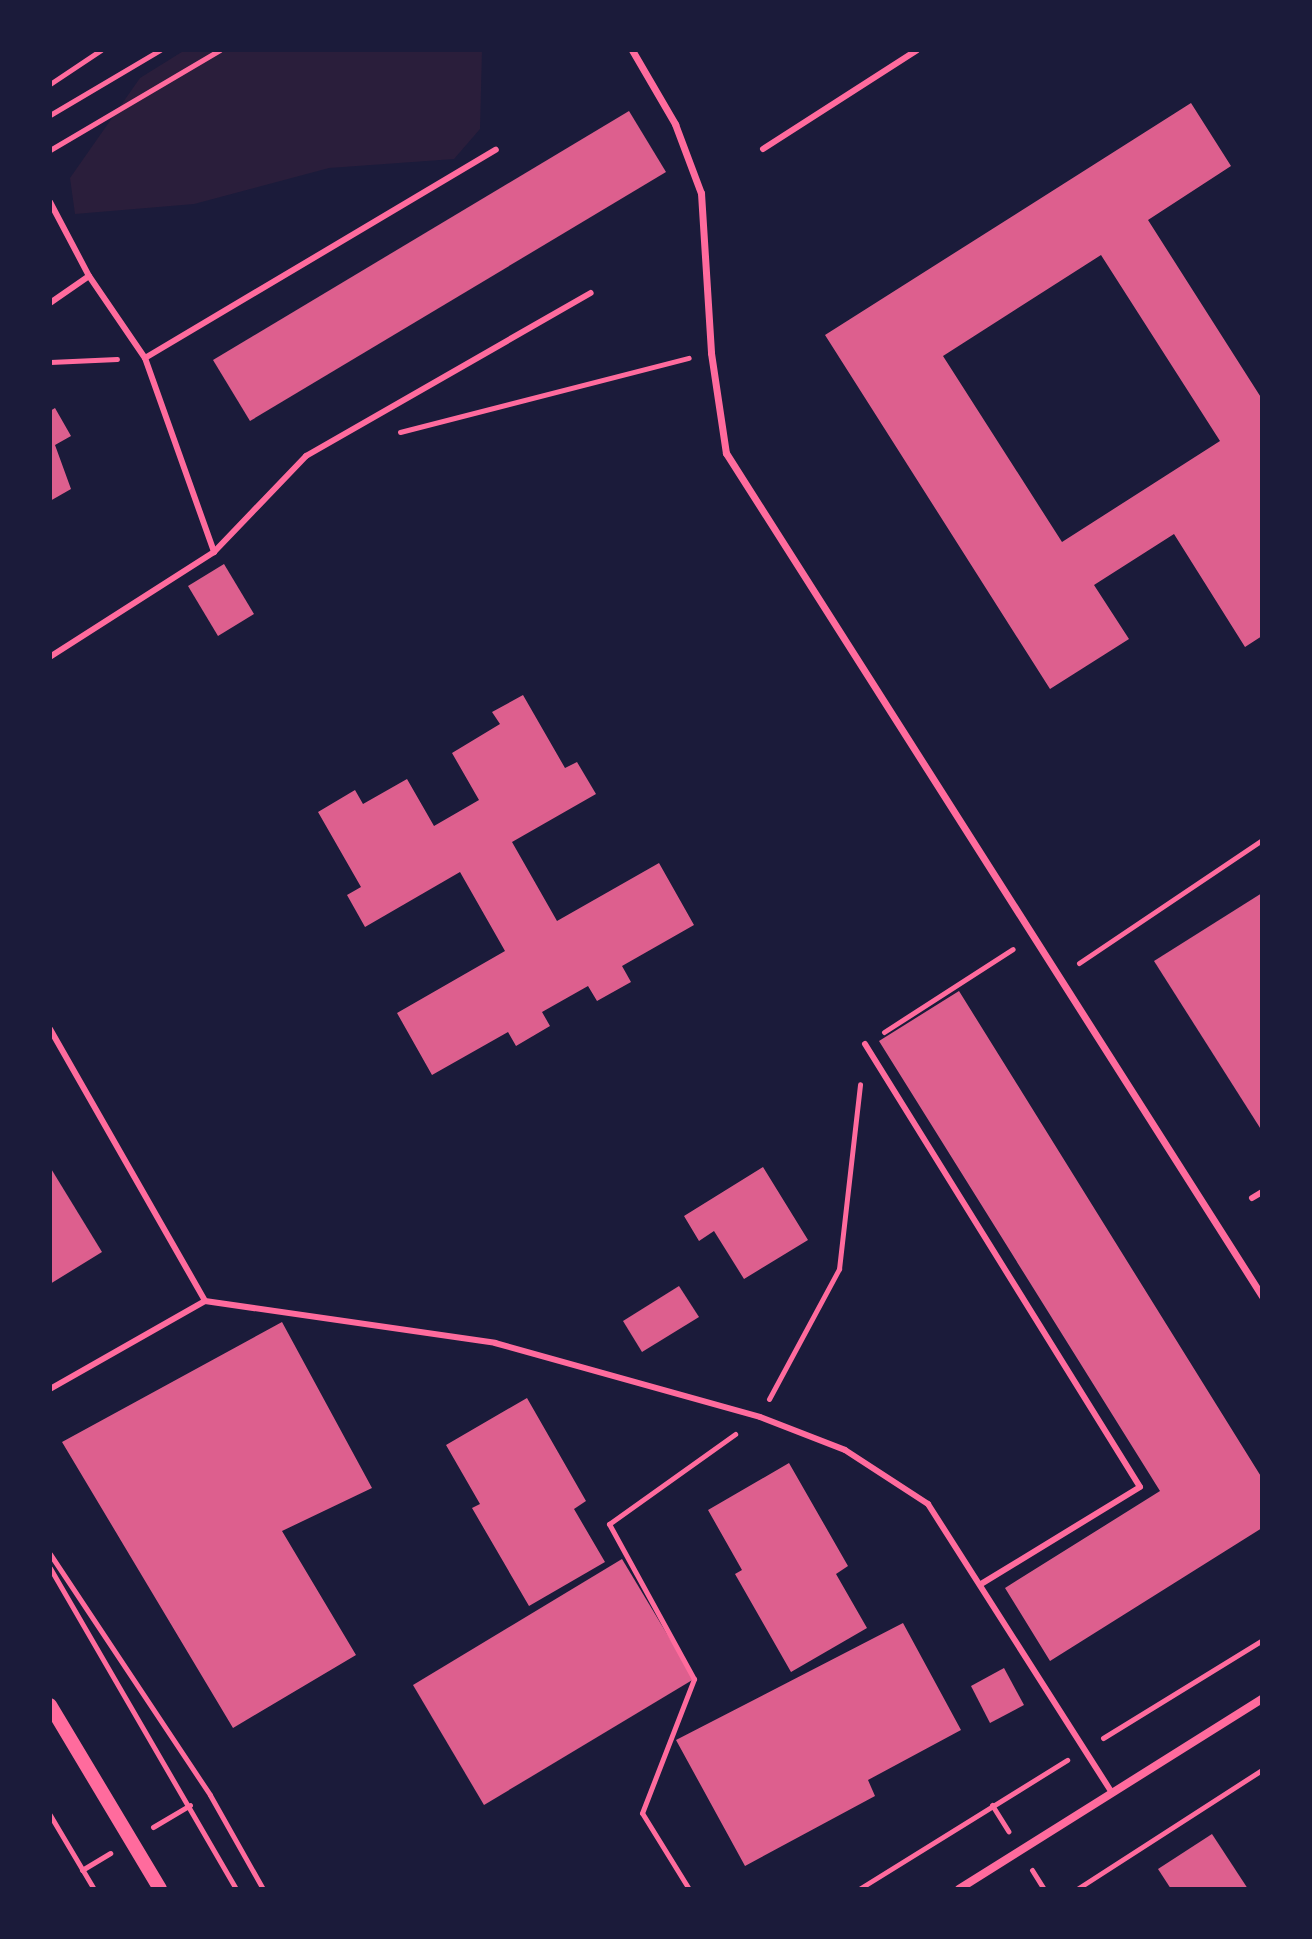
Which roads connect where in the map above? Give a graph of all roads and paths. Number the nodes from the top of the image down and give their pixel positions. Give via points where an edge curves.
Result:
1 (101, 50) edge
2 (160, 50) edge
3 (220, 50) edge
4 (632, 50) edge
5 (917, 50) edge
6 (50, 84) edge
7 (50, 115) edge
8 (763, 149) dead end
9 (50, 150) edge
10 (496, 150) dead end
11 (50, 202) edge
12 (89, 276) junction
13 (591, 293) dead end
14 (50, 303) edge
15 (711, 353) junction
16 (145, 358) junction
17 (50, 362) edge
18 (396, 433) dead end
19 (214, 552) junction
20 (50, 657) edge
21 (1262, 840) edge
22 (1058, 977) junction
23 (50, 1029) edge
24 (865, 1044) dead end
25 (1262, 1192) edge
26 (1252, 1198) dead end
27 (1262, 1296) edge
28 (205, 1301) junction
29 (50, 1389) edge
30 (50, 1554) edge
31 (50, 1568) edge
32 (981, 1584) junction
33 (1262, 1640) edge
34 (1262, 1699) edge
35 (50, 1705) edge
36 (1084, 1750) junction
37 (1262, 1770) edge
38 (1111, 1791) junction
39 (50, 1815) edge
40 (94, 1889) edge
41 (160, 1889) edge
42 (236, 1889) edge
43 (263, 1889) edge
44 (859, 1889) edge
45 (959, 1889) edge
46 (1077, 1889) edge

1 - 6 path
2 - 7 path
3 - 9 path
4 - 15 street via 675,124 701,193
5 - 8 lane
10 - 16 lane
11 - 12 lane
12 - 14 lane
12 - 16 lane
13 - 19 lane via 306,456
15 - 18 path
15 - 22 street via 726,453
16 - 17 path
16 - 19 lane
19 - 20 lane
21 - 22 path
22 - 27 street
23 - 28 lane
24 - 32 lane via 1140,1487
25 - 26 lane
28 - 29 lane
28 - 32 lane via 495,1343 760,1417 845,1450 928,1504
30 - 43 path via 210,1795
31 - 42 path
32 - 36 lane
33 - 36 path
34 - 38 street
35 - 41 street
36 - 38 lane
36 - 44 path
37 - 46 path
38 - 45 street
39 - 40 path

